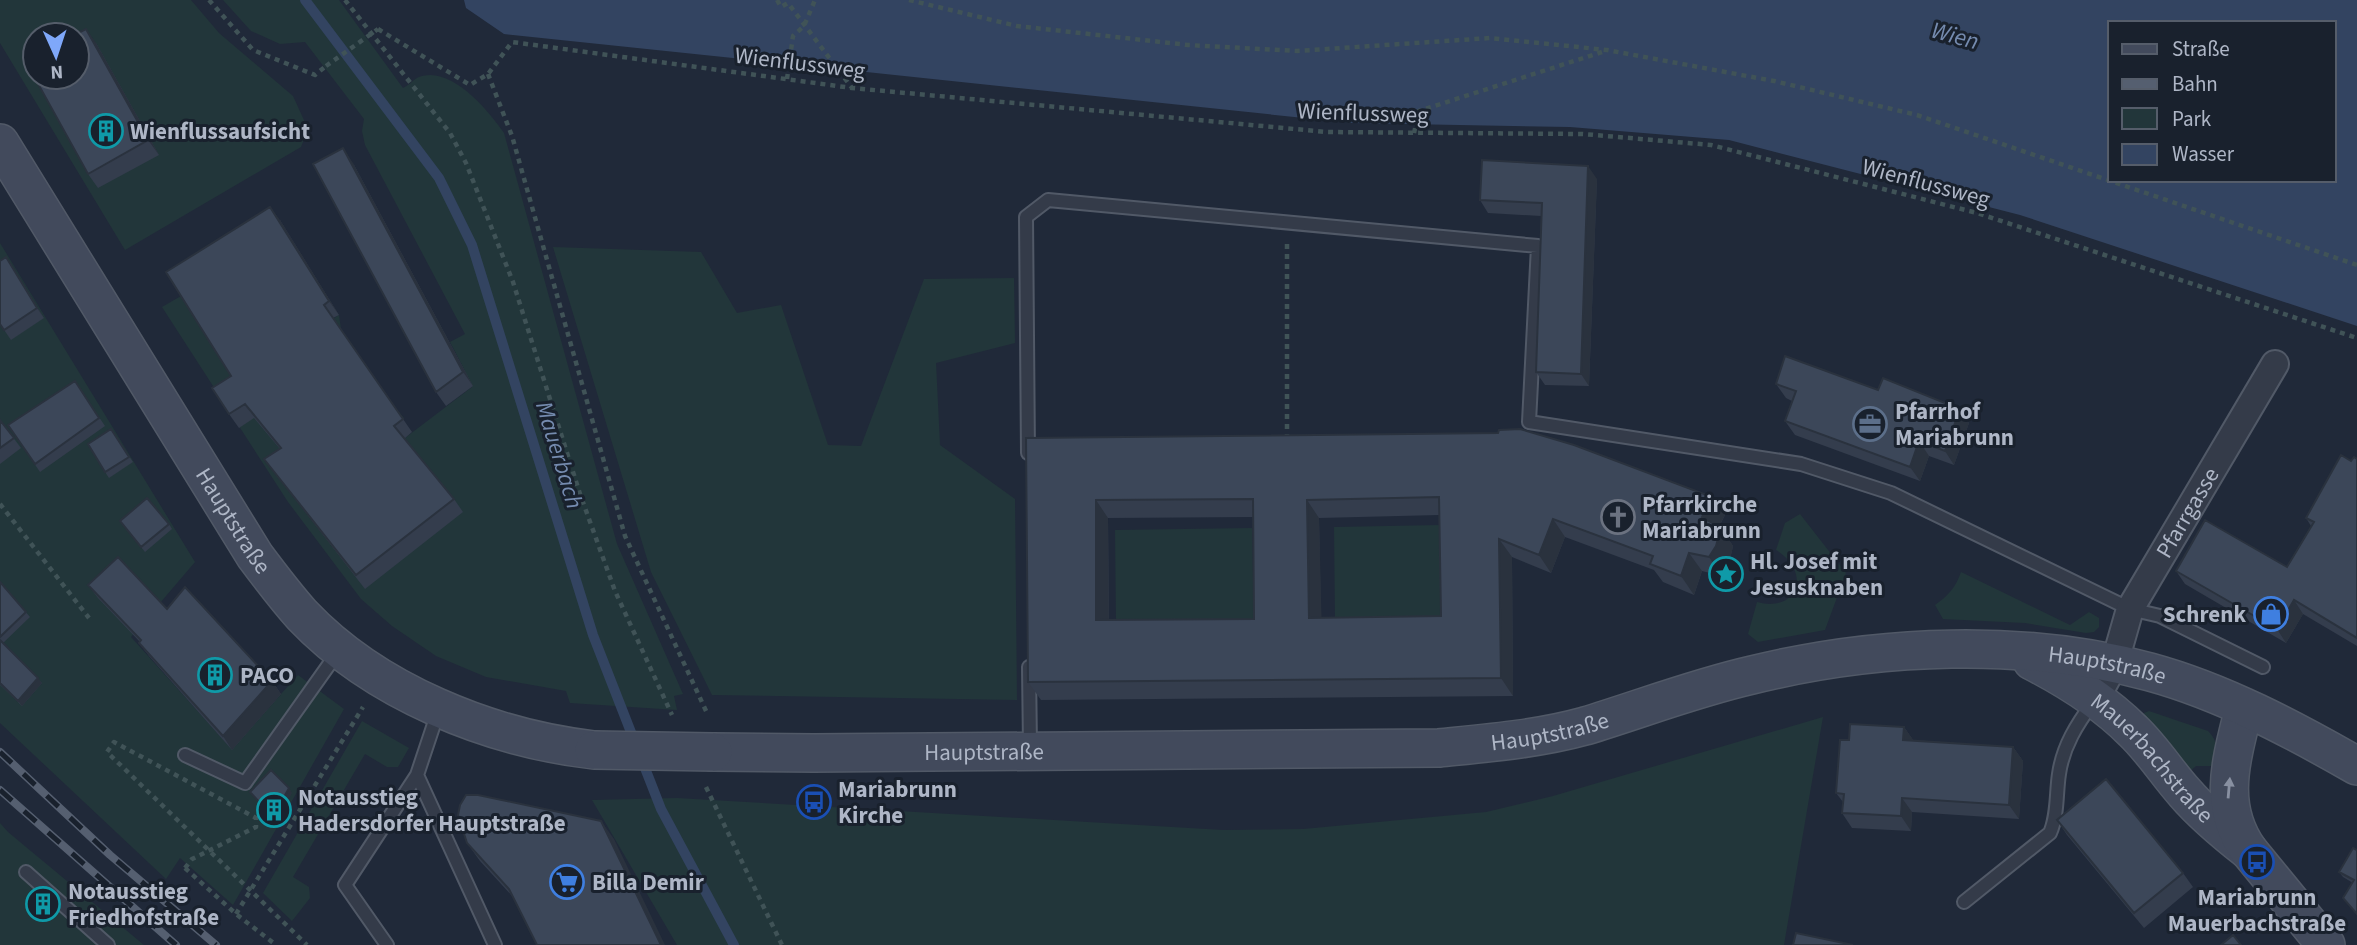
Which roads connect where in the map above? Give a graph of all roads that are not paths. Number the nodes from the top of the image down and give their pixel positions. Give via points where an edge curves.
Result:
1 (0, 143) edge
2 (2275, 364) dead end
3 (1028, 464) edge
4 (2130, 609) junction
5 (340, 649) junction
6 (2012, 651) junction
7 (1029, 658) edge
8 (2114, 665) junction
9 (2263, 667) dead end
10 (2096, 698) junction
11 (2244, 708) junction
12 (439, 709) junction
13 (1030, 751) junction
14 (185, 755) dead end
15 (2357, 766) edge
16 (417, 775) junction
17 (2249, 851) junction
18 (26, 872) dead end
19 (1964, 902) dead end
20 (108, 945) edge
21 (387, 945) edge
22 (495, 945) edge
23 (2326, 945) edge

1 - 5 main road, Hauptstraße via 255,556 304,616
2 - 4 street, Pfarrgasse
3 - 4 lane via 1026,217 1048,200 1538,246 1529,422 1801,464 1891,493
4 - 8 street, Pfarrgasse
4 - 9 lane via 2160,616
5 - 12 main road, Hauptstraße
5 - 14 lane via 245,783
6 - 8 main road, Hauptstraße
6 - 10 main road, Mauerbachstraße
6 - 13 main road, Hauptstraße via 1892,652 1798,665 1706,686 1583,726 1502,742 1439,747
7 - 13 lane
8 - 10 street, Pfarrgasse
8 - 11 main road, Hauptstraße via 2176,680
10 - 17 main road, Mauerbachstraße via 2135,733 2201,811
10 - 19 lane via 2063,750 2050,833
11 - 15 main road, Hauptstraße
17 -> 11 main road, Mauerbachstraße via 2239,838 2228,797
12 - 13 main road, Hauptstraße, bridge via 552,744 708,767 814,753
12 - 16 lane
16 - 21 lane via 345,885
16 - 22 lane
17 - 23 main road, Mauerbachstraße
18 - 20 lane

